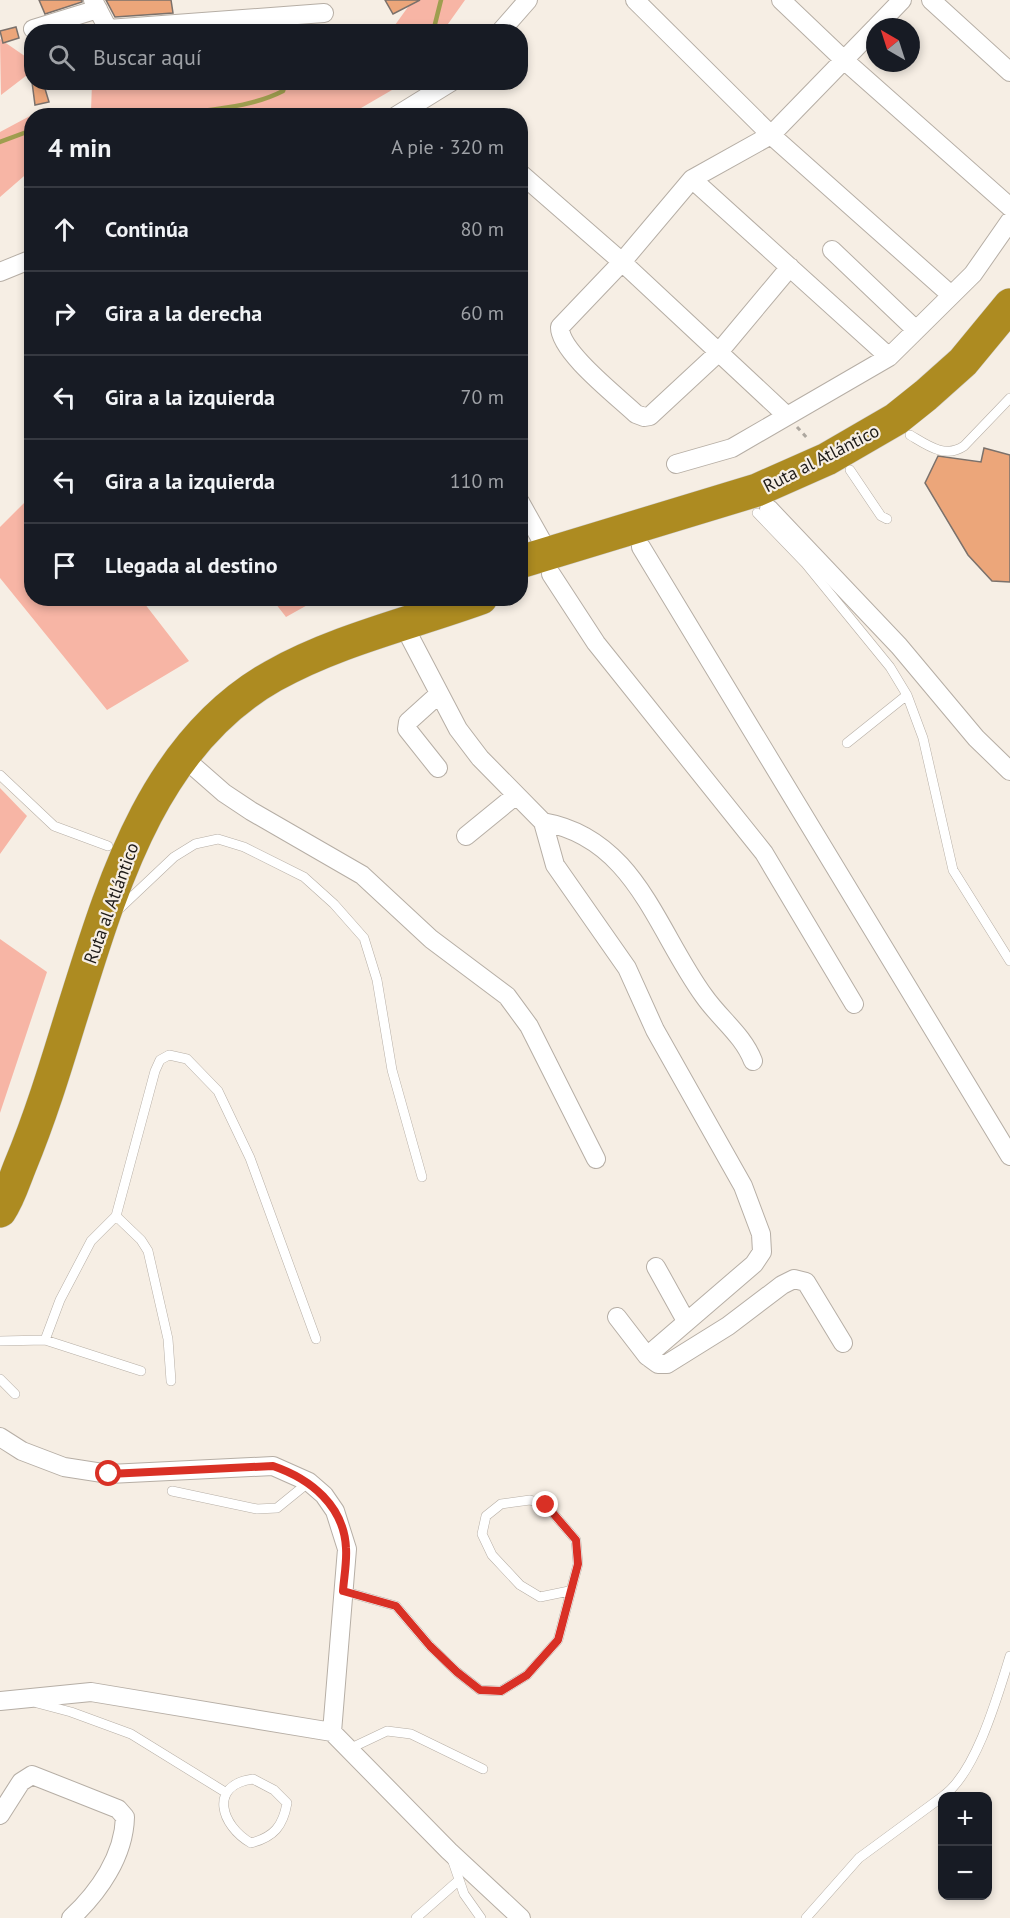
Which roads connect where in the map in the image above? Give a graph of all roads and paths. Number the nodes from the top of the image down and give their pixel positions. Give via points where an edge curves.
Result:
1 (528, 0) edge
2 (634, 0) edge
3 (781, 0) edge
4 (902, 0) edge
5 (931, 0) edge
6 (95, 4) edge
7 (324, 13) dead end
8 (884, 18) edge
9 (45, 24) edge
10 (105, 24) edge
11 (176, 24) edge
12 (507, 24) edge
13 (866, 37) edge
14 (844, 60) junction
15 (1010, 72) edge
16 (438, 90) edge
17 (409, 108) edge
18 (771, 135) junction
19 (692, 179) junction
20 (528, 180) edge
21 (1010, 207) edge
22 (1010, 221) edge
23 (832, 250) dead end
24 (24, 262) edge
25 (622, 262) junction
26 (790, 267) junction
27 (0, 272) edge
28 (951, 295) junction
29 (1010, 305) edge
30 (916, 330) junction
31 (1010, 338) edge
32 (718, 352) junction
33 (889, 357) junction
34 (1010, 398) edge
35 (786, 415) junction
36 (909, 435) junction
37 (676, 464) dead end
38 (838, 464) junction
39 (763, 511) junction
40 (887, 519) dead end
41 (528, 537) edge
42 (641, 547) junction
43 (535, 568) edge
44 (440, 606) edge
45 (410, 612) edge
46 (439, 694) junction
47 (907, 695) junction
48 (847, 742) dead end
49 (184, 758) junction
50 (438, 768) dead end
51 (1010, 771) edge
52 (0, 775) edge
53 (515, 796) junction
54 (543, 822) junction
55 (466, 836) dead end
56 (108, 846) junction
57 (100, 924) junction
58 (1010, 961) edge
59 (854, 1004) dead end
60 (753, 1061) dead end
61 (1010, 1156) edge
62 (596, 1159) dead end
63 (0, 1162) edge
64 (422, 1177) dead end
65 (0, 1212) edge
66 (117, 1216) junction
67 (656, 1267) dead end
68 (617, 1317) dead end
69 (686, 1321) junction
70 (316, 1339) dead end
71 (45, 1340) junction
72 (0, 1341) edge
73 (843, 1342) dead end
74 (647, 1356) junction
75 (141, 1371) dead end
76 (0, 1379) edge
77 (171, 1381) dead end
78 (15, 1394) dead end
79 (0, 1437) edge
80 (309, 1482) junction
81 (172, 1491) dead end
82 (343, 1591) junction
83 (569, 1591) junction
84 (1010, 1656) edge
85 (21, 1699) junction
86 (0, 1701) edge
87 (332, 1731) junction
88 (349, 1749) junction
89 (483, 1769) dead end
90 (225, 1792) junction
91 (950, 1792) edge
92 (938, 1801) edge
93 (0, 1815) edge
94 (449, 1851) junction
95 (458, 1881) junction
96 (71, 1918) edge
97 (416, 1918) edge
98 (481, 1918) edge
99 (521, 1918) edge
100 (806, 1918) edge

1 - 12 street
2 - 18 street
3 - 14 street
4 - 8 street
5 - 15 street
6 - 9 street
6 - 10 street
7 - 11 street
13 - 14 street
14 - 18 street
14 - 21 street
16 - 17 street
18 - 19 street
18 - 28 street
19 - 25 street
19 - 26 street
20 - 25 street
22 - 28 street via 973,274
23 - 30 street
24 - 27 street
25 - 32 street
25 - 32 street via 560,327 560,332 568,350 636,414 650,416
26 - 32 street
26 - 33 street
28 - 30 street
29 - 38 highway, Ruta al Atlántico via 963,362
30 - 33 street
31 - 36 highway, Ruta al Atlántico via 978,377
32 - 35 street
33 - 35 street
34 - 36 lane via 955,451 941,452
35 - 37 street via 732,448
35 - 38 path
36 - 38 highway, Ruta al Atlántico
38 - 39 highway, Ruta al Atlántico
38 - 40 lane via 880,516
38 - 43 highway, Ruta al Atlántico
39 - 42 highway, Ruta al Atlántico
39 - 47 lane via 890,667
39 - 51 street via 899,646 976,738
41 - 43 street
42 - 43 highway, Ruta al Atlántico
42 - 61 street
43 - 59 street via 764,853
44 - 45 highway, Ruta al Atlántico
45 - 46 street
45 - 49 highway, Ruta al Atlántico via 272,676 220,715
45 - 56 highway, Ruta al Atlántico via 331,627 263,661 207,700 159,756
46 - 50 street via 408,722 407,729
46 - 53 street via 458,729
47 - 48 lane
47 - 58 lane via 923,738 953,870
49 - 57 highway, Ruta al Atlántico via 142,823 120,867
49 - 62 street via 251,811 362,875 431,939 507,996 529,1026
52 - 56 lane via 54,826
53 - 54 street
53 - 55 street
54 - 60 street via 567,827 591,840 631,875 705,998
54 - 69 street via 555,865 627,968 655,1030 737,1173 761,1234 762,1252 754,1264
56 - 63 highway, Ruta al Atlántico via 93,873 18,1120
57 - 64 lane via 174,857 195,844 218,839 244,847 304,877 364,938 377,981 392,1070
57 - 65 highway, Ruta al Atlántico via 37,1124
66 - 70 lane via 155,1071 160,1060 169,1055 187,1059 218,1091 250,1158
66 - 71 lane via 91,1241 60,1300
66 - 77 lane via 148,1251 168,1339
67 - 69 street
68 - 74 street
69 - 74 street
71 - 72 lane
71 - 75 lane
73 - 74 street via 806,1282 794,1280 667,1364 658,1364
76 - 78 lane
79 - 80 street via 22,1451 64,1467 97,1472 273,1466
80 - 81 lane via 277,1508 257,1509
80 - 82 street via 329,1503 343,1529
82 - 83 lane via 396,1606 457,1672 480,1690 501,1691 527,1675 558,1640
82 - 87 street
83 - 83 lane via 578,1564 576,1540 546,1505 530,1500 501,1504 486,1516 482,1534 492,1555 519,1586 540,1597
84 - 91 lane via 975,1751
85 - 86 street
85 - 87 street via 91,1692
85 - 90 lane via 131,1734
87 - 88 street
88 - 89 lane via 387,1731 411,1734
88 - 94 street
90 - 90 lane via 223,1805 237,1835 251,1843 269,1839 284,1822 287,1803 274,1790 253,1779 238,1781
92 - 100 lane via 859,1858
93 - 96 street via 21,1782 33,1775 118,1809 125,1817 111,1870
94 - 95 lane
94 - 99 street
95 - 97 lane
95 - 98 lane

